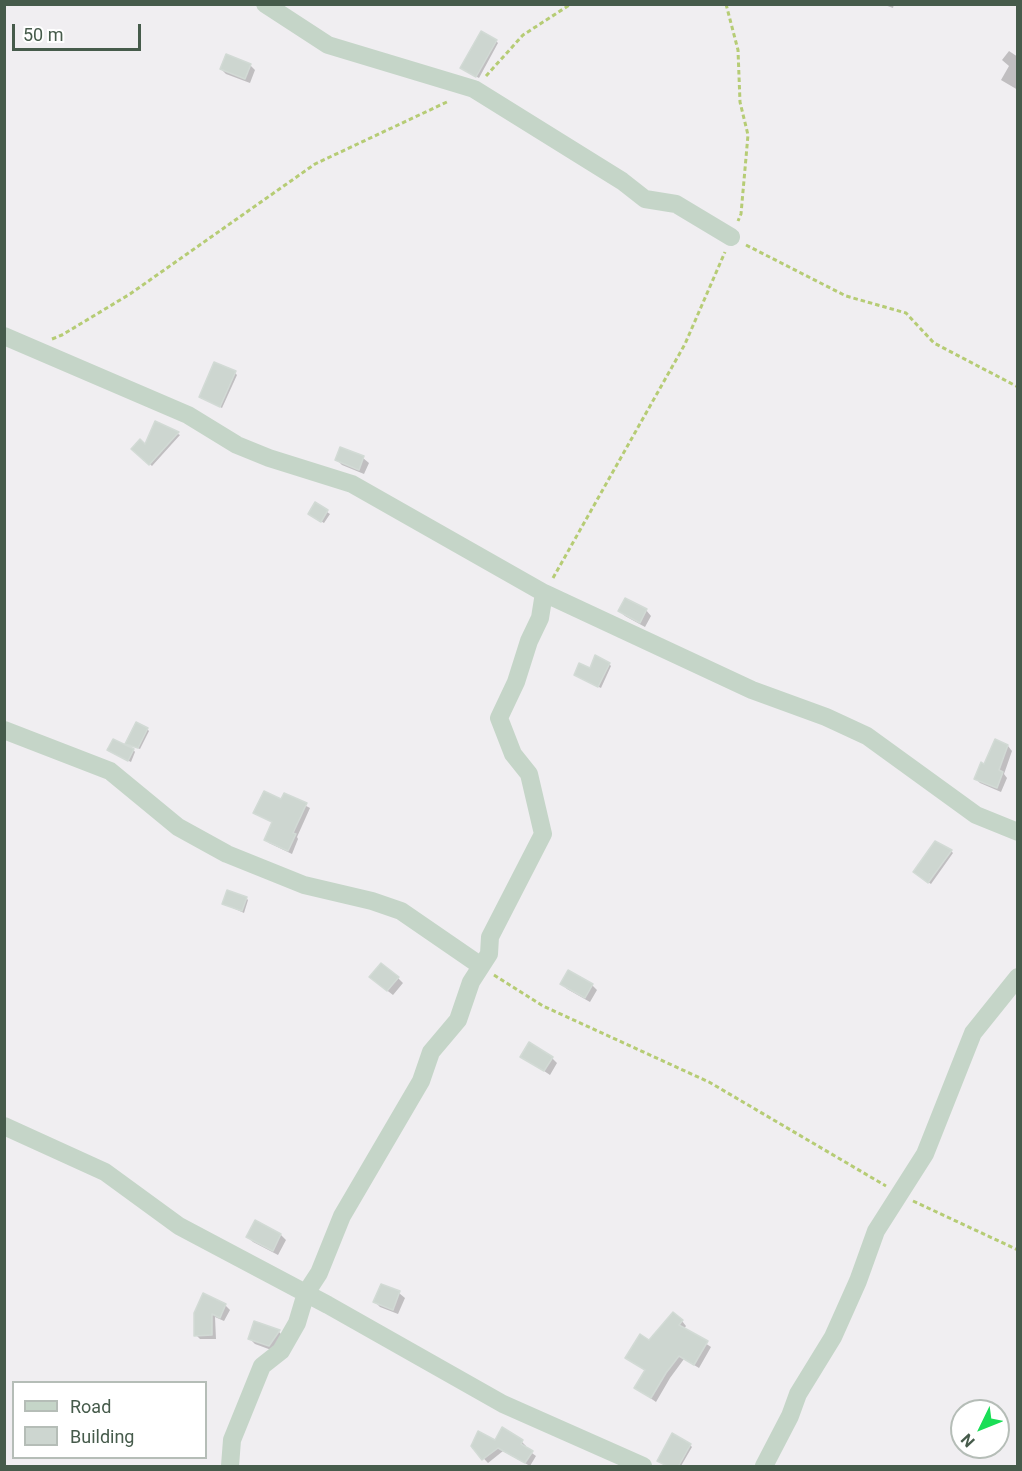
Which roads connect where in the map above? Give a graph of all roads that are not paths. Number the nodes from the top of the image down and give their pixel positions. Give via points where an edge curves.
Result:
1 (265, 4) edge
2 (731, 237) road end
3 (4, 336) edge
4 (544, 593) junction
5 (4, 730) edge
6 (1017, 832) edge
7 (481, 966) junction
8 (1017, 977) edge
9 (4, 1126) edge
10 (306, 1293) junction
11 (230, 1467) edge
12 (643, 1467) edge
13 (764, 1467) edge

1 - 2 street via 328,45 474,89 622,180 645,199 676,204
3 - 4 street via 188,415 237,445 352,484
4 - 6 street via 752,690 867,736 976,815
4 - 7 street via 540,618 499,718 513,754 529,774 543,834 490,937 489,954
5 - 7 street via 110,771 178,827 227,854 304,885 401,911
7 - 10 street via 458,1020 431,1052 421,1081 354,1193 319,1273
8 - 13 street via 973,1033 925,1154 876,1231 832,1337 798,1394
9 - 10 street via 105,1172 179,1226
10 - 11 street via 297,1323 280,1351 262,1366 232,1440
10 - 12 street via 503,1404

